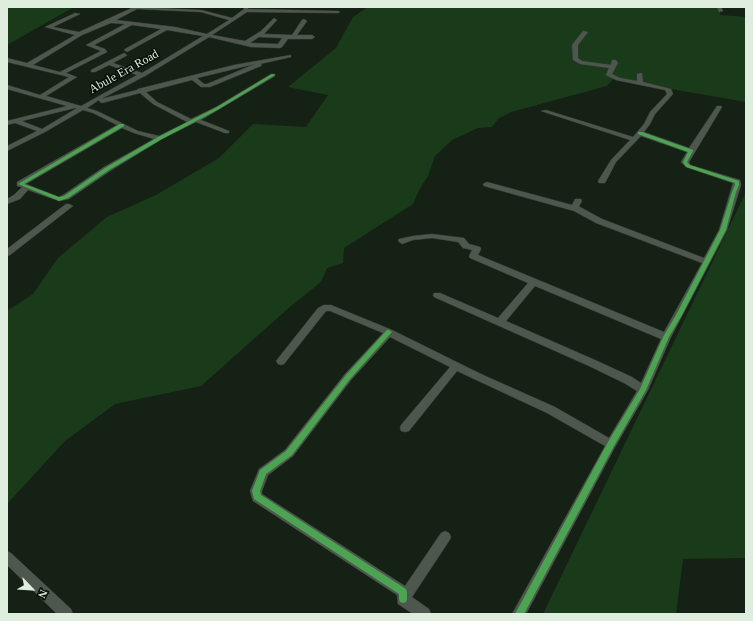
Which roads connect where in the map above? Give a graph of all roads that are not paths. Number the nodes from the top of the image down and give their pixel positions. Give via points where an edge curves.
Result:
1 (138, 7) edge
2 (171, 8) edge
3 (246, 8) edge
4 (338, 12) dead end
5 (77, 14) dead end
6 (233, 20) junction
7 (274, 20) dead end
8 (110, 21) junction
9 (304, 21) dead end
10 (131, 24) junction
11 (166, 28) junction
12 (585, 32) dead end
13 (80, 34) junction
14 (208, 35) junction
15 (259, 35) junction
16 (285, 36) junction
17 (294, 36) junction
18 (312, 37) dead end
19 (246, 43) junction
20 (289, 56) dead end
21 (7, 60) edge
22 (270, 60) junction
23 (108, 63) junction
24 (28, 65) junction
25 (93, 71) dead end
26 (62, 73) junction
27 (640, 74) dead end
28 (143, 75) junction
29 (273, 75) dead end
30 (192, 78) junction
31 (640, 82) junction
32 (7, 87) edge
33 (140, 90) junction
34 (40, 96) junction
35 (81, 106) junction
36 (719, 107) dead end
37 (544, 111) dead end
38 (15, 121) junction
39 (194, 121) junction
40 (7, 123) edge
41 (122, 125) junction
42 (43, 131) junction
43 (226, 132) dead end
44 (637, 136) junction
45 (160, 138) junction
46 (7, 149) edge
47 (691, 150) junction
48 (602, 181) dead end
49 (488, 184) dead end
50 (27, 187) junction
51 (7, 202) edge
52 (69, 206) dead end
53 (402, 241) dead end
54 (7, 252) edge
55 (706, 262) junction
56 (534, 281) junction
57 (437, 295) dead end
58 (500, 322) junction
59 (389, 332) junction
60 (666, 337) junction
61 (281, 361) dead end
62 (456, 366) junction
63 (643, 390) junction
64 (405, 428) dead end
65 (611, 444) junction
66 (444, 537) dead end
67 (7, 557) edge
68 (403, 599) junction
69 (66, 614) edge
70 (424, 614) edge
71 (518, 614) edge

1 - 2 street
1 - 8 street
2 - 6 street via 208,12
3 - 4 street
3 - 6 street, Abule Era Road
5 - 13 street via 48,26
6 - 14 street, Abule Era Road
7 - 15 street via 267,30
8 - 10 street
8 - 13 street
9 - 17 street
10 - 11 street
10 - 26 street via 89,45 104,52
11 - 14 street
11 - 23 street
12 - 31 street via 575,45 575,59 580,62 613,64 609,72 611,76
13 - 24 street
14 - 19 street
14 - 28 street, Abule Era Road
15 - 16 street
15 - 19 street
16 - 17 street
16 - 19 street via 280,46
17 - 18 street
20 - 22 street
21 - 24 street
22 - 30 street
22 - 30 street via 208,86 203,86
23 - 25 street
23 - 28 street
24 - 26 street
26 - 34 street via 74,77
27 - 31 street
28 - 35 street, Abule Era Road
29 - 39 street
30 - 33 street
31 - 44 street via 668,89 670,94 652,113
32 - 34 street
33 - 35 street
33 - 39 street via 156,103
34 - 35 street
35 - 38 street
35 - 41 street
35 - 42 street, Abule Era Road
36 - 47 street
37 - 44 street
38 - 40 street
38 - 42 street
39 - 43 street
39 - 45 street
41 - 45 street via 144,135
41 - 50 street via 20,184
42 - 46 street, Abule Era Road
44 - 47 street
44 - 48 street via 613,161
45 - 50 street via 107,169 66,198 59,199
47 - 55 street via 685,162 688,166 737,182 723,230
49 - 55 street via 577,205 608,225
50 - 51 street
52 - 54 street
53 - 56 street via 432,236 461,240 466,246 477,249 473,256
55 - 60 street
56 - 58 street
56 - 60 street
57 - 58 street
58 - 63 street via 628,380
59 - 61 street via 343,312 324,308
59 - 62 street
59 - 68 street via 348,377 289,453 263,472 256,491 257,497 403,592
60 - 63 street
62 - 64 street
62 - 65 street via 551,410
63 - 65 street
65 - 71 street
66 - 68 street
67 - 69 street
68 - 70 street

